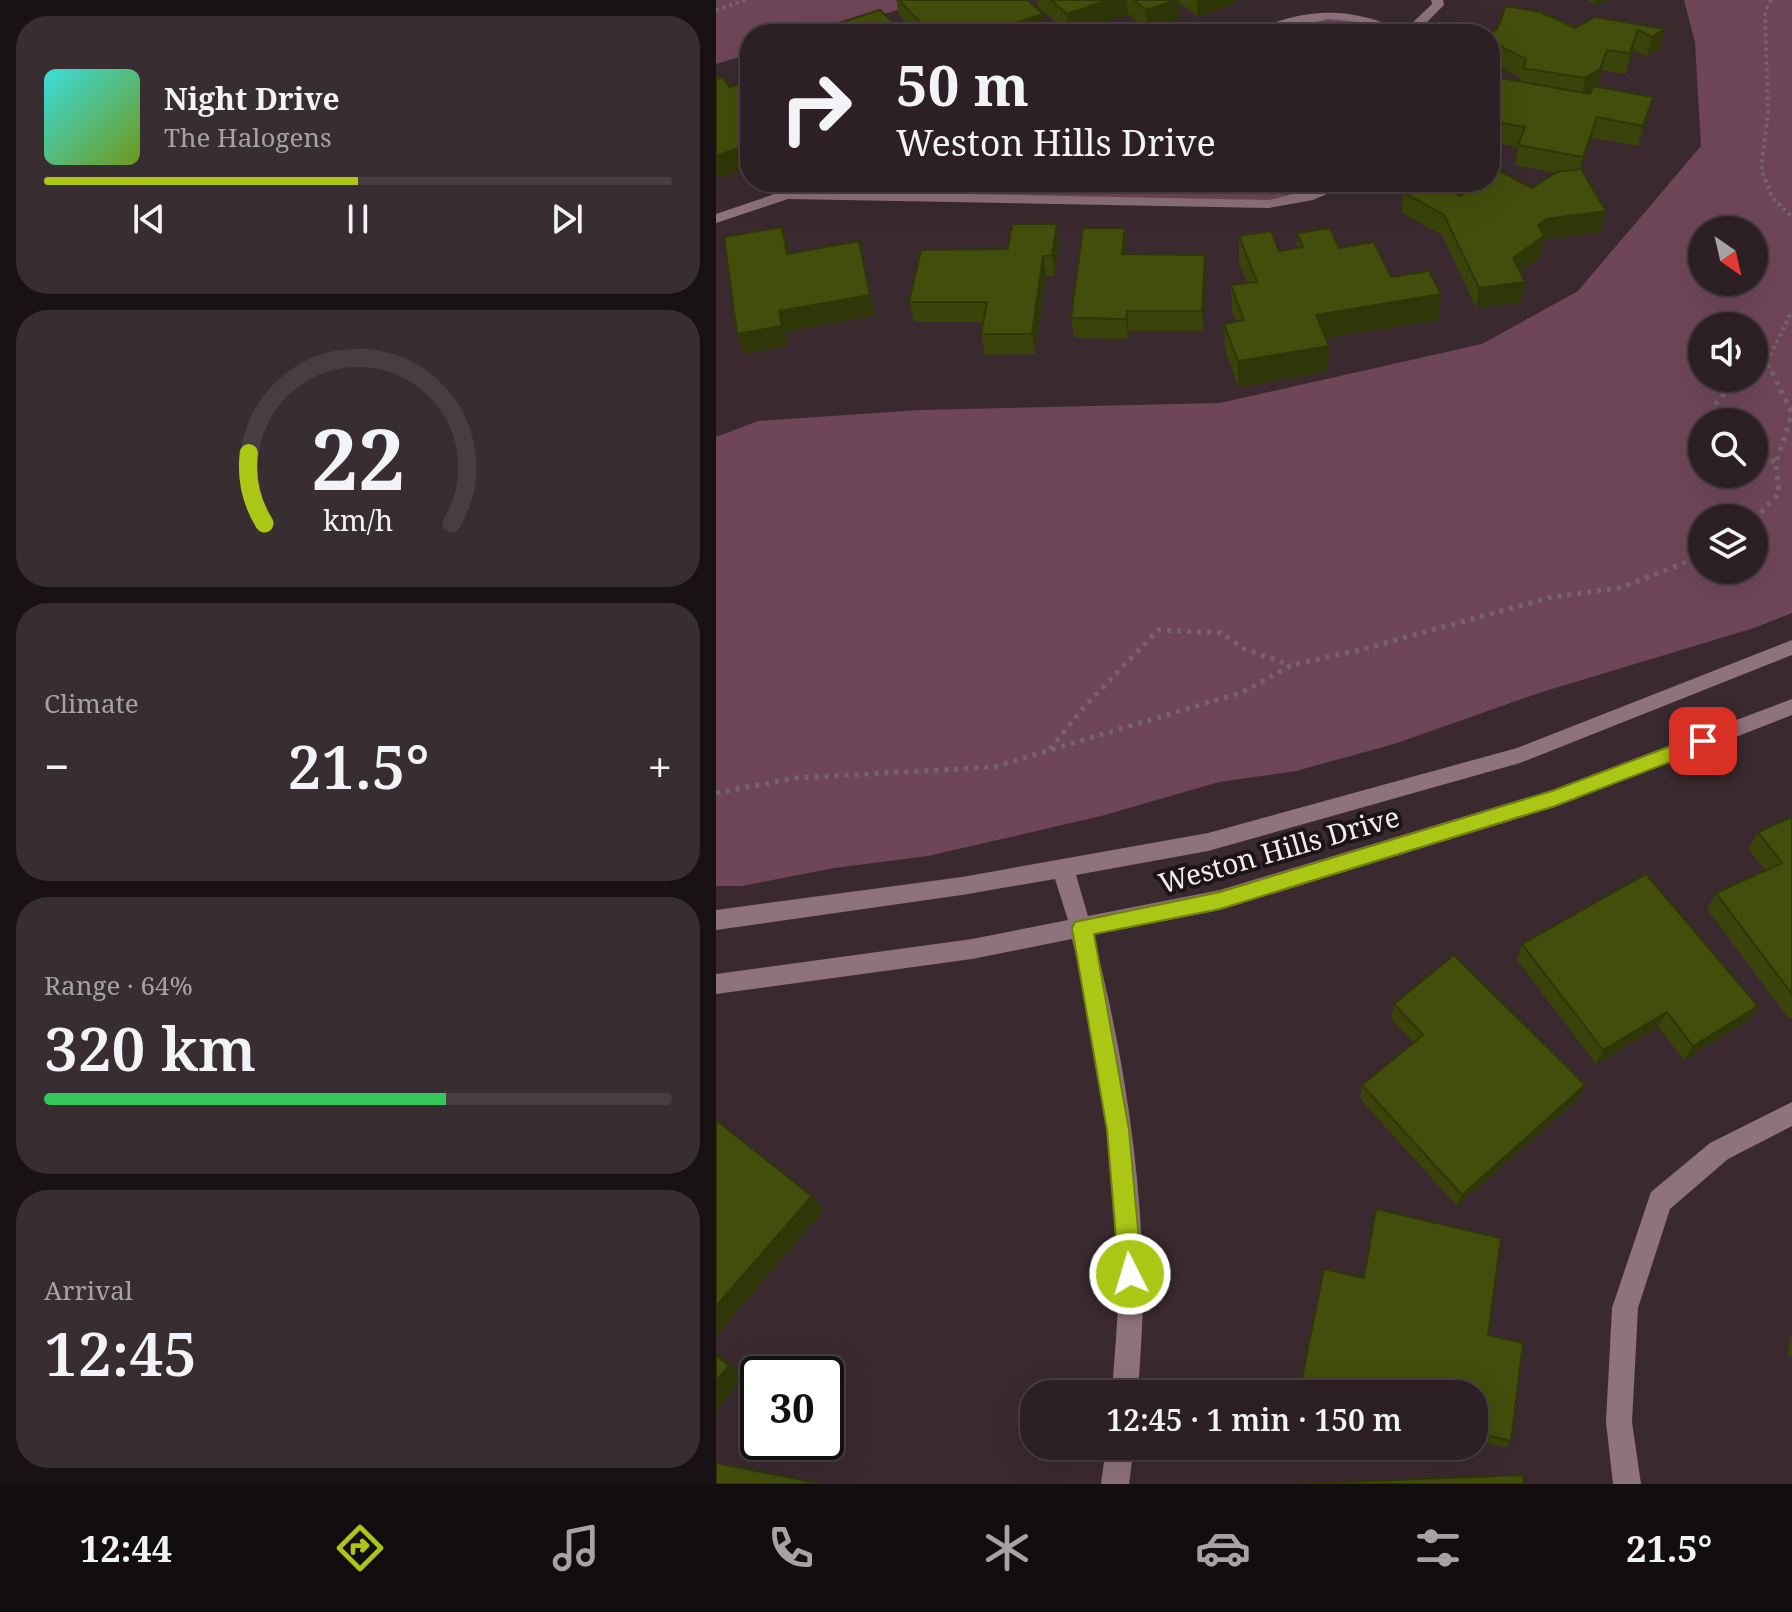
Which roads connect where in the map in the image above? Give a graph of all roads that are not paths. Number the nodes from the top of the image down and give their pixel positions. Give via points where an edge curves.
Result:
1 (1358, 0) edge
2 (1437, 0) edge
3 (1344, 13) junction
4 (1283, 24) edge
5 (1380, 24) edge
6 (1418, 24) edge
7 (796, 192) edge
8 (1321, 192) edge
9 (787, 195) junction
10 (716, 219) edge
11 (1792, 647) edge
12 (1792, 707) edge
13 (1063, 868) junction
14 (716, 920) edge
15 (1082, 928) junction
16 (716, 984) edge
17 (1792, 1114) edge
18 (1126, 1380) edge
19 (1118, 1460) edge
20 (1115, 1484) edge
21 (1627, 1484) edge

1 - 3 street
2 - 6 street
3 - 4 street
3 - 5 street
7 - 9 street
8 - 9 street via 1269,204
9 - 10 street
11 - 13 street, Weston Hills Drive via 1520,755 1208,842
12 - 15 street, Weston Hills Drive via 1539,803 1220,900
13 - 14 street, Weston Hills Drive
13 - 15 street
15 - 16 street, Weston Hills Drive via 972,949
15 - 18 street via 1119,1145 1130,1274
17 - 21 street via 1719,1151 1660,1201 1625,1308 1619,1422
19 - 20 street

